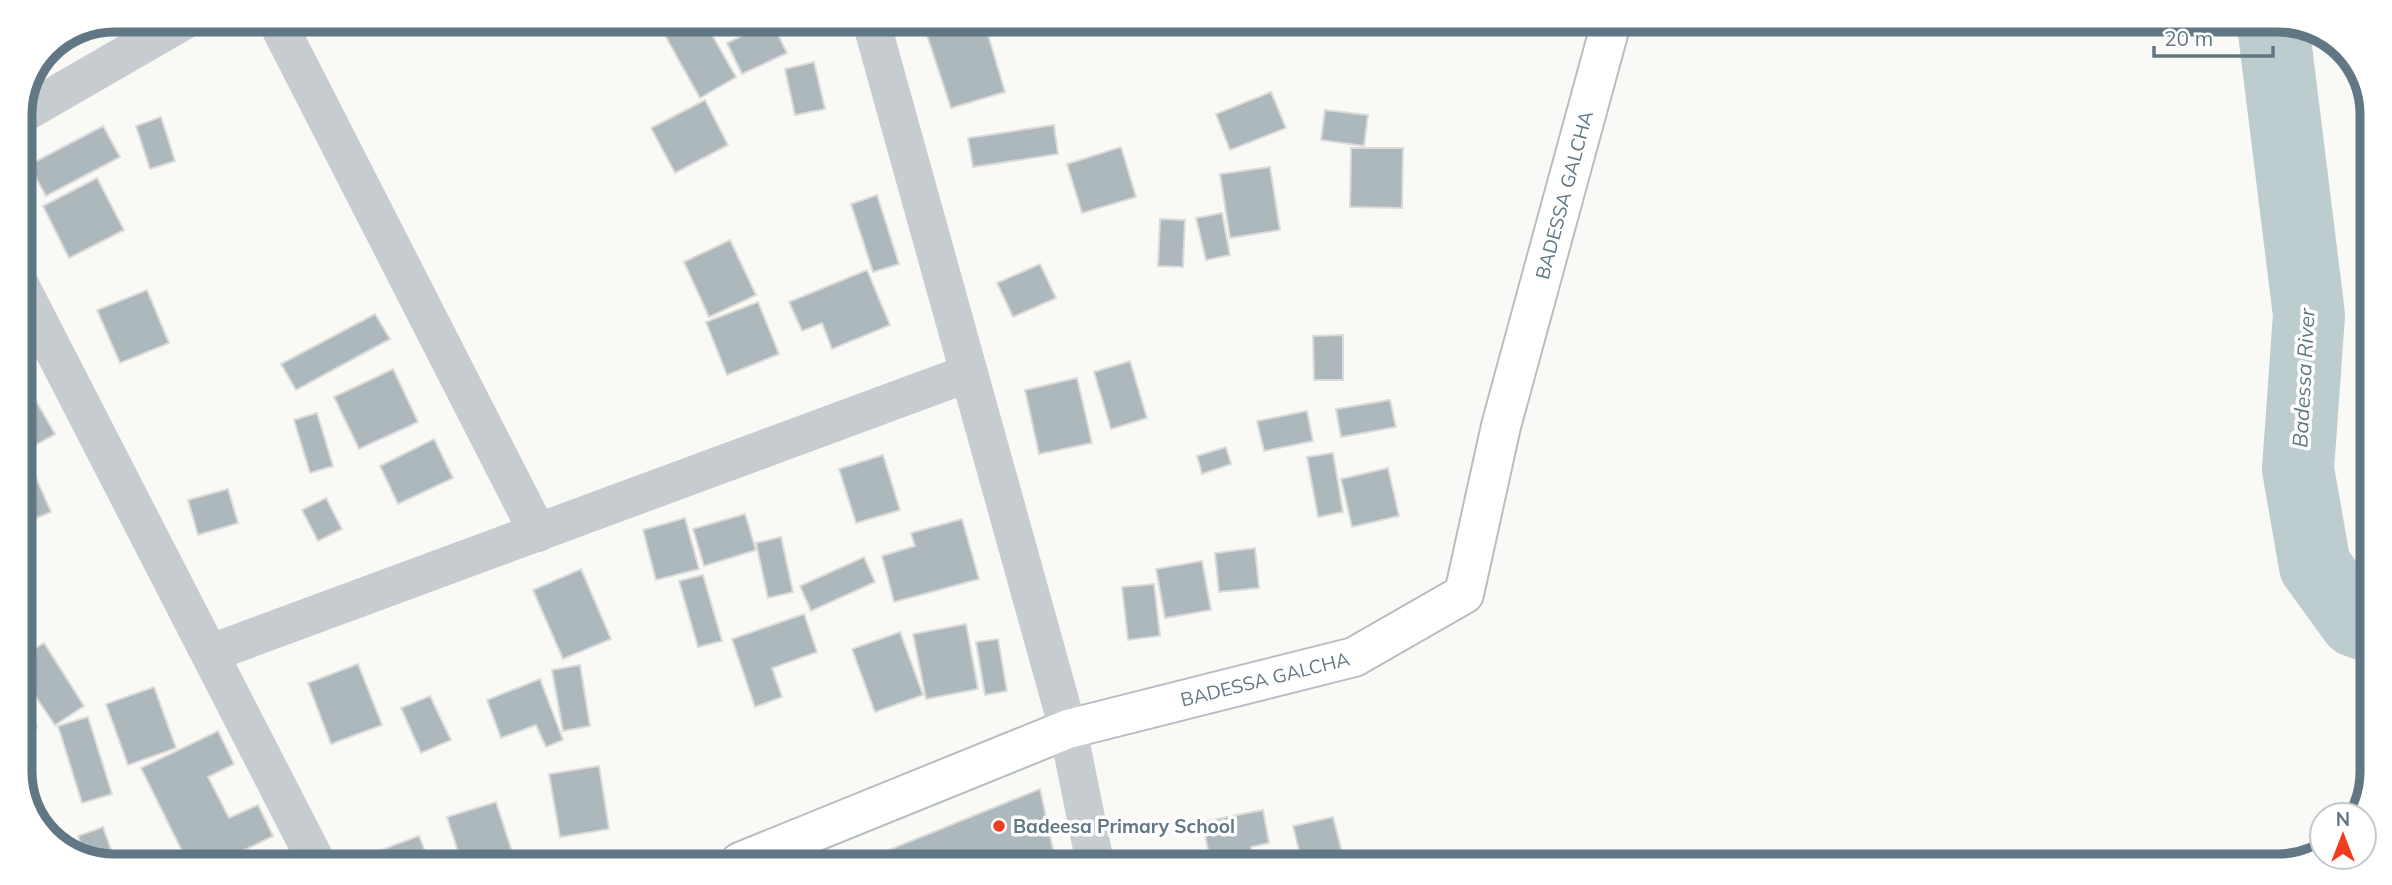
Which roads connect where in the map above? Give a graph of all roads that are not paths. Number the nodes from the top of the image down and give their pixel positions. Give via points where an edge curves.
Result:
1 (164, 32) edge
2 (282, 32) edge
3 (874, 32) edge
4 (1609, 32) edge
5 (32, 108) edge
6 (32, 308) edge
7 (969, 373) junction
8 (538, 533) junction
9 (211, 653) junction
10 (1068, 729) junction
11 (312, 854) edge
12 (760, 854) edge
13 (1093, 854) edge

1 - 5 street
2 - 8 street
3 - 7 street
4 - 10 street, BADESSA GALCHA via 1501,426 1464,594 1354,657
6 - 9 street
7 - 8 street
7 - 10 street
8 - 9 street
9 - 11 street
10 - 12 street, BADESSA GALCHA
10 - 13 street

